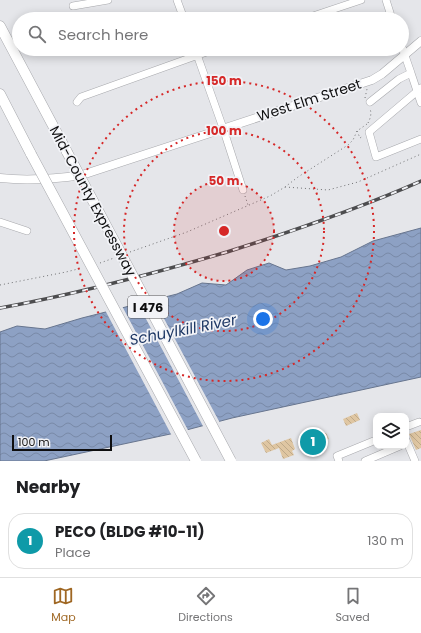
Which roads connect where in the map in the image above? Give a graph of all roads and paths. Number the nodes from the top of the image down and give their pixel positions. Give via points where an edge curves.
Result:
1 (108, 0) edge
2 (177, 0) edge
3 (361, 0) edge
4 (386, 0) edge
5 (73, 6) dead end
6 (181, 12) edge
7 (325, 12) edge
8 (390, 12) edge
9 (0, 26) edge
10 (421, 41) edge
11 (409, 48) edge
12 (12, 49) edge
13 (16, 56) edge
14 (186, 56) edge
15 (197, 56) edge
16 (398, 56) edge
17 (405, 56) edge
18 (411, 73) junction
19 (419, 89) edge
20 (0, 94) edge
21 (78, 102) dead end
22 (370, 102) dead end
23 (421, 103) edge
24 (371, 117) dead end
25 (223, 128) junction
26 (357, 131) junction
27 (370, 134) junction
28 (421, 139) edge
29 (421, 154) edge
30 (0, 178) edge
31 (285, 187) junction
32 (243, 190) joint
33 (248, 205) junction
34 (0, 222) edge
35 (27, 231) dead end
36 (124, 255) dead end
37 (117, 257) dead end
38 (95, 264) dead end
39 (88, 266) dead end
40 (0, 285) edge
41 (419, 422) dead end
42 (409, 426) edge
43 (373, 441) edge
44 (409, 448) edge
45 (393, 449) edge
46 (421, 460) edge
47 (196, 461) edge
48 (230, 461) edge
49 (339, 461) edge
50 (365, 461) edge
51 (416, 461) edge

1 - 5 street
2 - 6 street
3 - 7 street
4 - 8 street
9 - 12 highway, Mid-County Expressway / I 476, bridge
10 - 11 main road, West Elm Street
13 - 48 highway, Mid-County Expressway / I 476, bridge
14 - 21 street via 81,97
15 - 25 street
16 - 25 main road, West Elm Street via 382,74 372,80
17 - 18 street
18 - 19 street
18 - 22 street via 399,79
19 - 23 street
19 - 27 street via 372,128
20 - 47 highway, I 476, bridge
24 - 26 path via 368,124
25 - 30 main road, West Elm Street via 82,175 59,179
25 - 32 street
26 - 27 path via 360,138
26 - 31 path via 348,145
27 - 28 street via 376,157
29 - 31 path via 358,182 328,190
31 - 33 path
32 - 33 path
33 - 36 path via 187,232
34 - 35 street
37 - 38 path
39 - 40 path
41 - 42 street
43 - 49 street via 337,456
44 - 51 street
45 - 50 street
46 - 51 street

